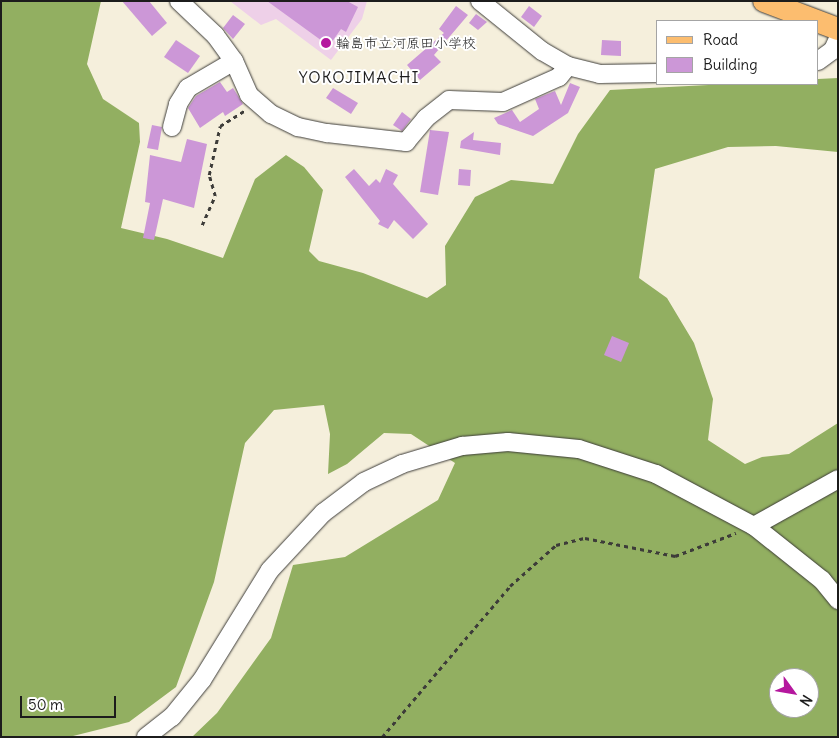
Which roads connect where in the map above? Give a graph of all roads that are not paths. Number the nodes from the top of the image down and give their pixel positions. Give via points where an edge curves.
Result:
1 (179, 1) edge
2 (480, 1) edge
3 (764, 1) edge
4 (814, 20) edge
5 (819, 22) edge
6 (838, 29) edge
7 (838, 40) edge
8 (819, 59) edge
9 (234, 61) junction
10 (568, 66) junction
11 (656, 73) edge
12 (172, 127) dead end
13 (838, 479) edge
14 (754, 526) junction
15 (838, 600) edge
16 (146, 737) edge

1 - 9 street via 215,35
2 - 10 street via 542,51
3 - 4 main road
5 - 6 main road
7 - 8 street via 833,50
9 - 10 street via 249,95 271,114 298,127 406,142 426,118 449,100 503,102 559,77
9 - 12 street via 188,88 178,104
10 - 11 street via 600,74
13 - 14 street
14 - 15 street via 822,580
14 - 16 street via 656,474 579,449 508,442 462,446 402,464 364,482 322,513 270,570 202,680 172,717

